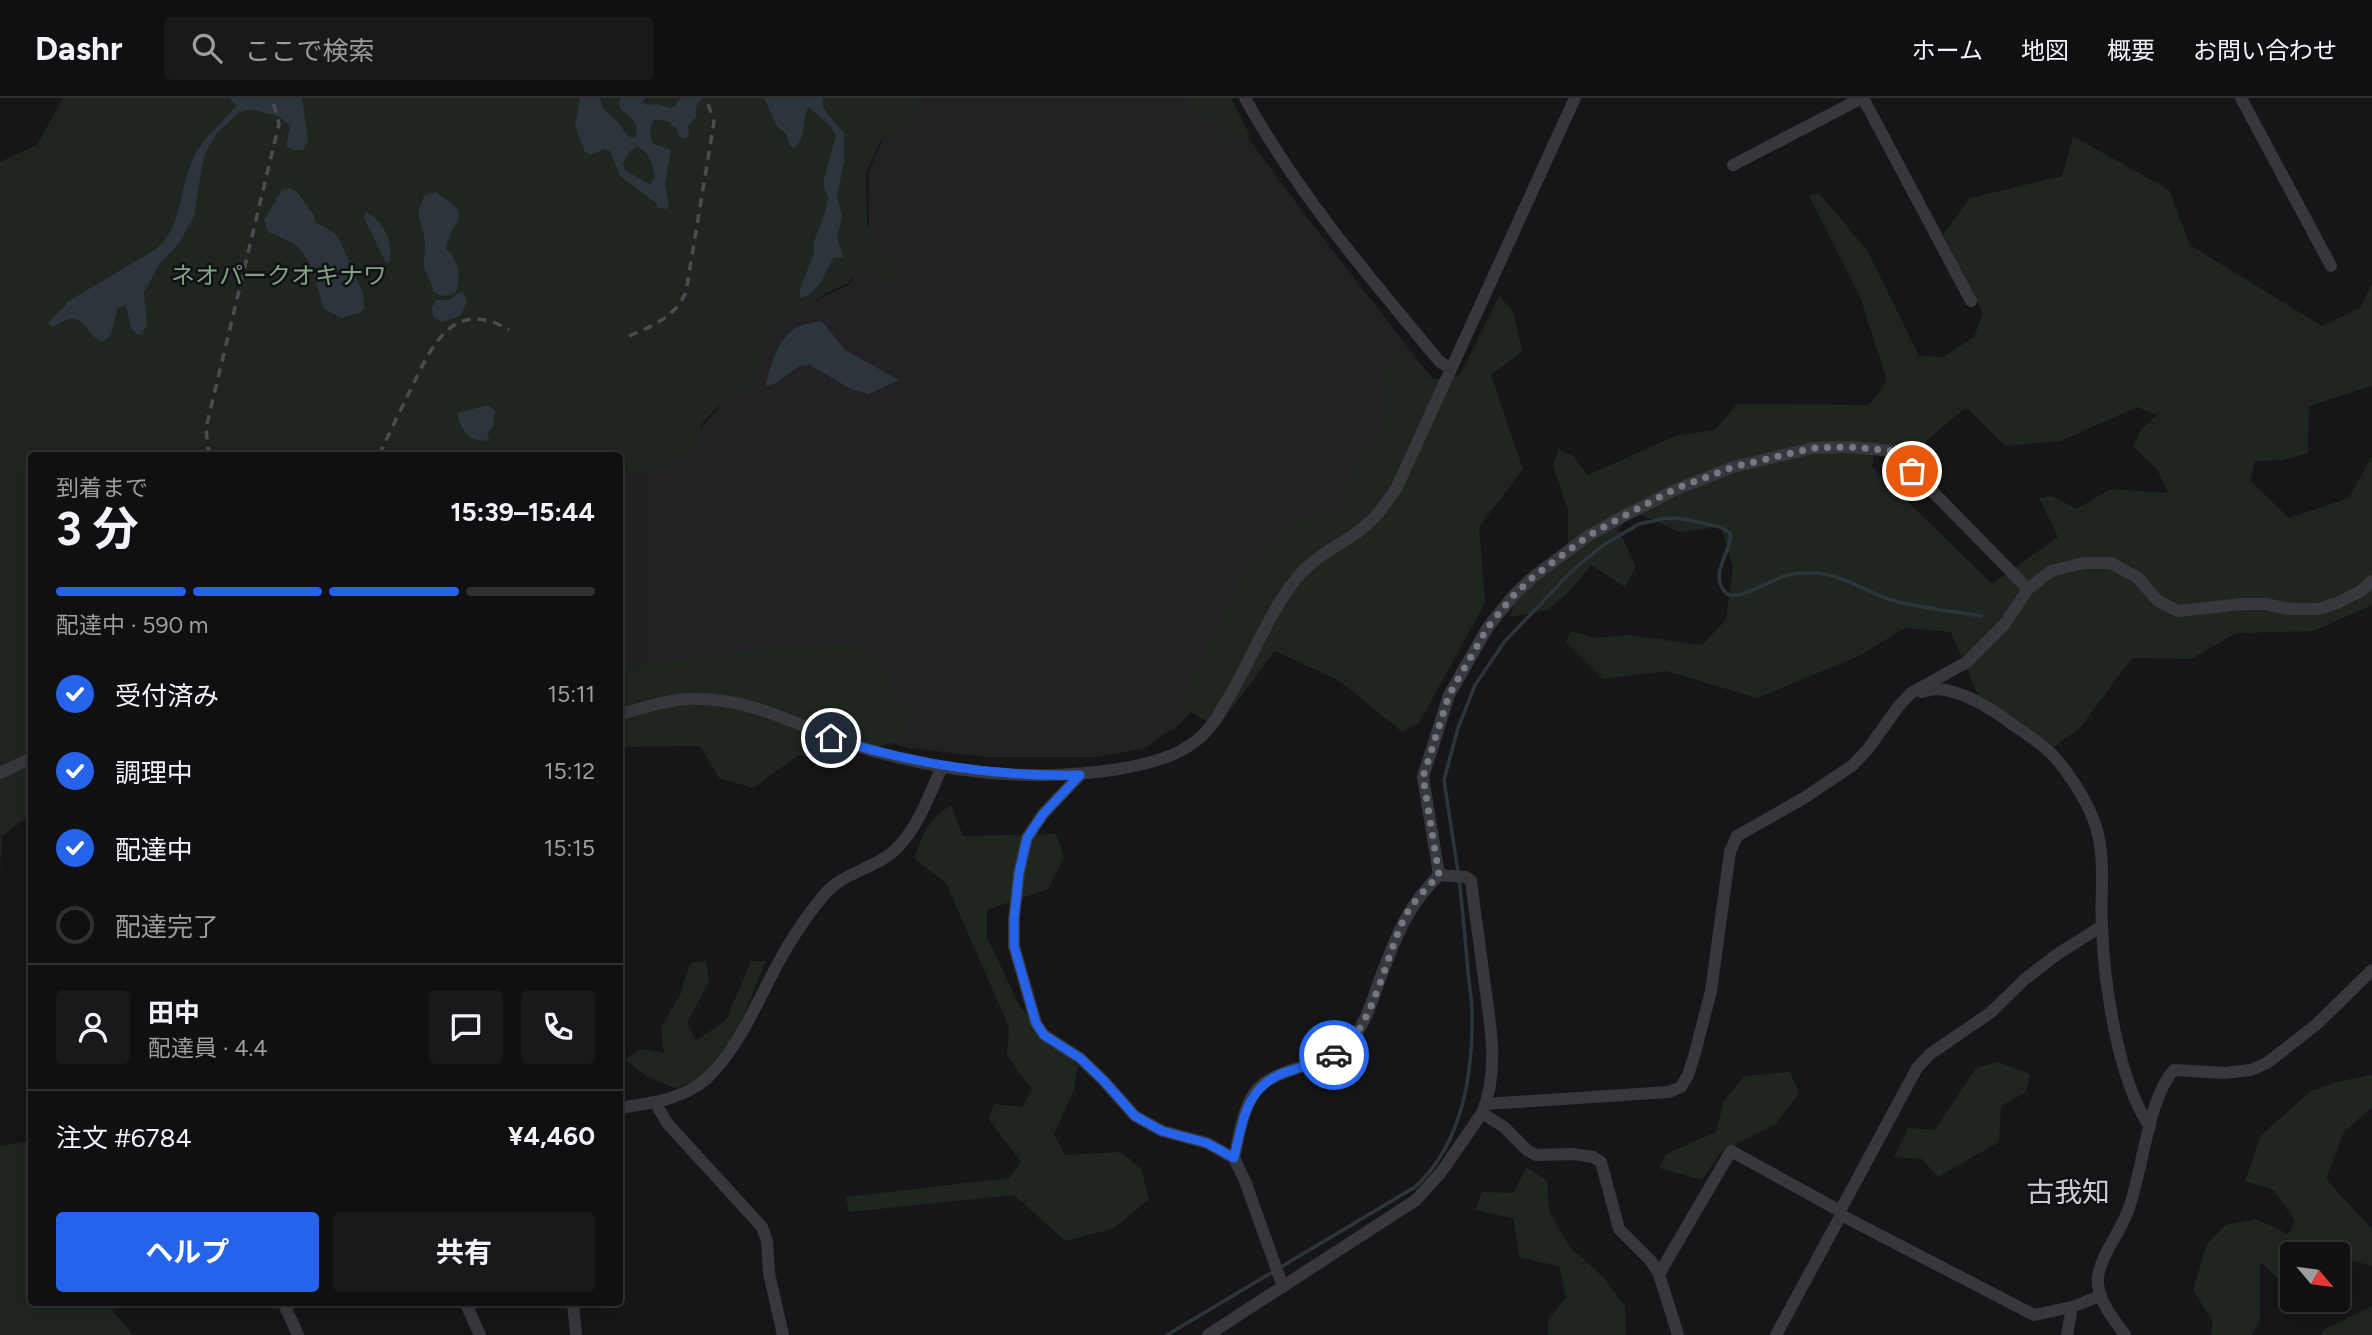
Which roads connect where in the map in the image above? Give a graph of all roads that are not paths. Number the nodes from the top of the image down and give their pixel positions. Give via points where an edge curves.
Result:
1 (1245, 98) edge
2 (1575, 98) edge
3 (1863, 98) edge
4 (2241, 98) edge
5 (1733, 165) dead end
6 (2331, 266) dead end
7 (1971, 300) dead end
8 (1450, 368) junction
9 (2372, 581) edge
10 (2028, 589) junction
11 (1911, 693) junction
12 (623, 712) edge
13 (28, 760) edge
14 (942, 767) junction
15 (0, 773) edge
16 (1080, 775) junction
17 (1439, 875) junction
18 (2102, 926) junction
19 (2372, 970) edge
20 (655, 1102) junction
21 (623, 1107) edge
22 (1484, 1109) junction
23 (2150, 1127) junction
24 (1234, 1158) junction
25 (1841, 1213) junction
26 (1659, 1274) junction
27 (1283, 1287) junction
28 (2100, 1296) junction
29 (285, 1306) edge
30 (467, 1306) edge
31 (573, 1306) edge
32 (2072, 1307) junction
33 (298, 1335) edge
34 (480, 1335) edge
35 (576, 1335) edge
36 (783, 1335) edge
37 (1208, 1335) edge
38 (1678, 1335) edge
39 (1776, 1335) edge
40 (2067, 1335) edge
41 (2125, 1335) edge

1 - 8 street via 1300,184 1367,273 1440,362
2 - 8 street
3 - 5 street
3 - 7 street
4 - 6 street
8 - 16 street via 1397,487 1365,527 1319,555 1295,580 1236,686 1199,739 1186,749 1138,766
9 - 10 street via 2361,591 2319,609 2241,604 2178,611 2158,601 2138,578 2111,563 2062,567
10 - 11 street via 2004,625 1967,662
10 - 17 street via 1893,451 1813,448 1733,467 1675,489 1588,536 1533,577 1488,627 1449,695 1423,777
11 - 18 street via 1937,689 1961,695 2005,719 2058,762 2095,825 2101,848
11 - 22 street via 1853,765 1737,836 1730,852 1711,991 1681,1087 1669,1093
12 - 14 street via 687,698 726,702 768,711 857,746
13 - 15 street
14 - 16 street via 1035,776
14 - 20 street via 899,846 846,876 817,904 715,1070 681,1095
16 - 24 street via 1027,838 1019,873 1014,946 1036,1023 1044,1035 1080,1058 1135,1116
17 - 22 street via 1471,881 1492,1032 1492,1070
17 - 24 street via 1406,916 1355,1036 1342,1051 1280,1074 1256,1091 1244,1114
18 - 23 street via 2114,1026 2140,1112
18 - 25 street via 2025,979 1990,1013 1917,1068
19 - 23 street via 2317,1024 2267,1063 2225,1073 2174,1070 2157,1098
20 - 21 street
20 - 36 street via 667,1122 762,1227
22 - 26 street via 1536,1155 1573,1154 1601,1162 1619,1229
22 - 27 street via 1416,1200
23 - 28 street via 2127,1213 2098,1278
24 - 27 street
25 - 26 street via 1731,1150
25 - 32 street via 2034,1315
25 - 39 street
26 - 38 street
27 - 37 street
28 - 32 street
28 - 41 street
29 - 33 street
30 - 34 street
31 - 35 street
32 - 40 street

